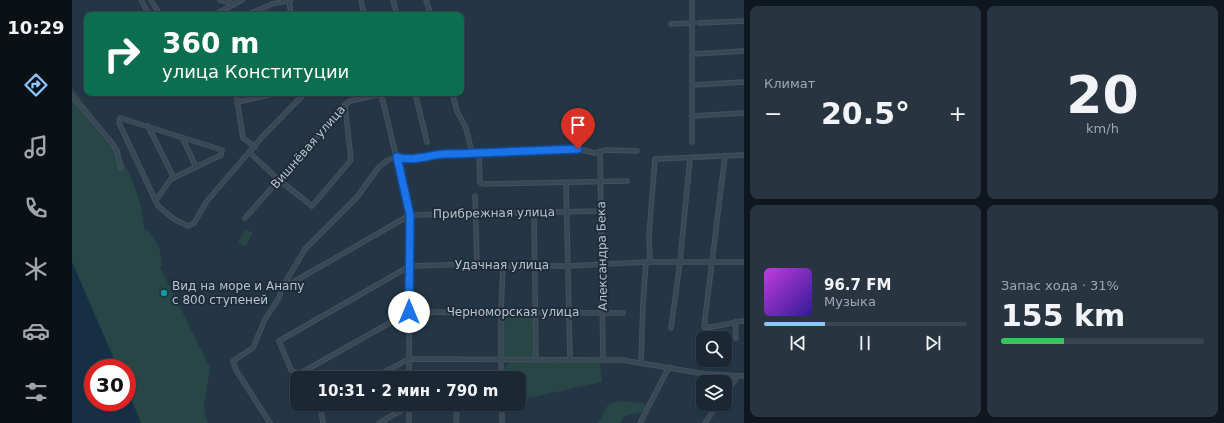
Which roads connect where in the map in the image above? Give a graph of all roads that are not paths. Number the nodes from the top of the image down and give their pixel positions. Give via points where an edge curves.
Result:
1 (141, 0) edge
2 (151, 0) edge
3 (220, 0) edge
4 (242, 0) edge
5 (290, 0) edge
6 (361, 0) edge
7 (393, 0) edge
8 (426, 0) edge
9 (692, 0) edge
10 (235, 4) junction
11 (147, 12) edge
12 (158, 12) edge
13 (220, 12) edge
14 (253, 12) edge
15 (291, 12) edge
16 (363, 12) edge
17 (396, 12) edge
18 (430, 12) edge
19 (744, 21) edge
20 (693, 23) junction
21 (671, 24) dead end
22 (699, 24) dead end
23 (744, 51) edge
24 (693, 54) junction
25 (744, 82) edge
26 (693, 85) junction
27 (72, 96) edge
28 (237, 96) edge
29 (265, 96) edge
30 (302, 96) edge
31 (373, 96) edge
32 (382, 96) edge
33 (416, 96) edge
34 (453, 96) edge
35 (238, 102) junction
36 (345, 105) junction
37 (744, 114) edge
38 (692, 116) junction
39 (148, 126) junction
40 (182, 137) junction
41 (427, 142) dead end
42 (692, 142) dead end
43 (255, 147) junction
44 (637, 151) dead end
45 (250, 152) junction
46 (472, 152) junction
47 (600, 152) junction
48 (479, 153) junction
49 (744, 155) edge
50 (725, 156) junction
51 (397, 157) junction
52 (690, 158) junction
53 (196, 167) junction
54 (121, 168) dead end
55 (174, 178) junction
56 (279, 180) junction
57 (627, 181) dead end
58 (600, 182) junction
59 (566, 183) junction
60 (476, 196) dead end
61 (156, 200) junction
62 (601, 211) junction
63 (566, 212) junction
64 (475, 213) junction
65 (534, 213) junction
66 (410, 215) junction
67 (246, 218) dead end
68 (744, 259) edge
69 (648, 262) junction
70 (680, 262) junction
71 (712, 262) junction
72 (744, 262) edge
73 (477, 264) junction
74 (602, 264) junction
75 (536, 265) junction
76 (410, 266) junction
77 (503, 266) junction
78 (568, 266) junction
79 (282, 288) junction
80 (409, 312) junction
81 (535, 312) junction
82 (568, 312) junction
83 (603, 312) junction
84 (501, 313) junction
85 (623, 313) dead end
86 (744, 321) edge
87 (735, 322) junction
88 (671, 328) dead end
89 (736, 338) dead end
90 (409, 359) junction
91 (501, 359) junction
92 (570, 359) junction
93 (603, 359) junction
94 (536, 360) junction
95 (641, 362) junction
96 (669, 367) junction
97 (292, 371) edge
98 (308, 371) edge
99 (386, 371) edge
100 (409, 371) edge
101 (501, 371) edge
102 (744, 376) edge
103 (737, 377) junction
104 (732, 384) edge
105 (321, 411) edge
106 (399, 411) edge
107 (409, 411) edge
108 (456, 411) edge
109 (502, 411) edge
110 (713, 411) edge
111 (270, 423) edge
112 (323, 423) edge
113 (378, 423) edge
114 (409, 423) edge
115 (456, 423) edge
116 (502, 423) edge
117 (640, 423) edge
118 (705, 423) edge

1 - 11 street
2 - 12 street
3 - 10 street
4 - 10 street
5 - 14 street
5 - 15 street
6 - 16 street
7 - 17 street
8 - 18 street
9 - 20 street
10 - 13 street
19 - 22 street
20 - 21 street
20 - 24 street
23 - 24 street
24 - 26 street
25 - 26 street
26 - 38 street
27 - 54 street via 112,143
28 - 35 street
29 - 35 street
30 - 43 street
31 - 36 street, Вишнёвая улица via 350,101
32 - 51 street
33 - 41 street
34 - 46 street via 466,128
35 - 43 street via 243,138
36 - 56 street, Вишнёвая улица
36 - 56 street via 351,160 312,206
37 - 38 street
38 - 42 street
39 - 40 street
39 - 55 street
39 - 61 street via 120,118 118,124
40 - 53 street
40 - 53 street via 222,150 221,155
43 - 45 street
44 - 47 street
45 - 56 street
45 - 61 street via 207,201 191,226 166,213 158,206
46 - 48 street
46 - 51 street via 438,154 414,159
47 - 48 street via 578,149
47 - 58 street, Александра Бека
48 - 59 street via 479,178 483,184
49 - 50 street
50 - 52 street
50 - 71 street
51 - 66 street
51 - 79 street via 379,166 357,197 305,249
52 - 69 street via 655,159
52 - 70 street
53 - 55 street
55 - 61 street
56 - 67 street, Вишнёвая улица
57 - 58 street
58 - 59 street
58 - 62 street, Александра Бека
59 - 63 street
60 - 64 street
62 - 63 street, Прибрежная улица
62 - 74 street, Александра Бека
63 - 65 street, Прибрежная улица
63 - 78 street
64 - 65 street, Прибрежная улица
64 - 66 street, Прибрежная улица
64 - 73 street
65 - 75 street
66 - 76 street
66 - 79 street, Прибрежная улица
68 - 72 street
69 - 70 street, Удачная улица
69 - 74 street, Удачная улица
69 - 95 street via 643,302
70 - 71 street, Удачная улица
70 - 88 street
71 - 72 street, Удачная улица
71 - 87 street via 704,327 716,328
73 - 76 street, Удачная улица
73 - 77 street, Удачная улица
74 - 78 street, Удачная улица
74 - 83 street, Александра Бека
75 - 77 street, Удачная улица
75 - 78 street, Удачная улица
75 - 81 street
76 - 80 street
76 - 97 street, Удачная улица via 279,341
77 - 84 street
78 - 82 street
79 - 111 street via 279,298 265,318 253,348 233,361 240,377
80 - 84 street, Черноморская улица
80 - 90 street
80 - 98 street, Черноморская улица
81 - 82 street, Черноморская улица
81 - 84 street, Черноморская улица
81 - 94 street
82 - 83 street, Черноморская улица
82 - 92 street
83 - 85 street, Черноморская улица
83 - 93 street, Александра Бека
84 - 91 street
86 - 87 street
87 - 89 street
90 - 91 street
90 - 99 street
90 - 100 street
91 - 94 street
91 - 101 street
92 - 93 street
92 - 94 street
93 - 95 street
95 - 96 street
96 - 103 street
96 - 117 street
102 - 103 street
103 - 104 street
105 - 112 street
106 - 113 street
107 - 114 street
108 - 115 street
109 - 116 street
110 - 118 street

